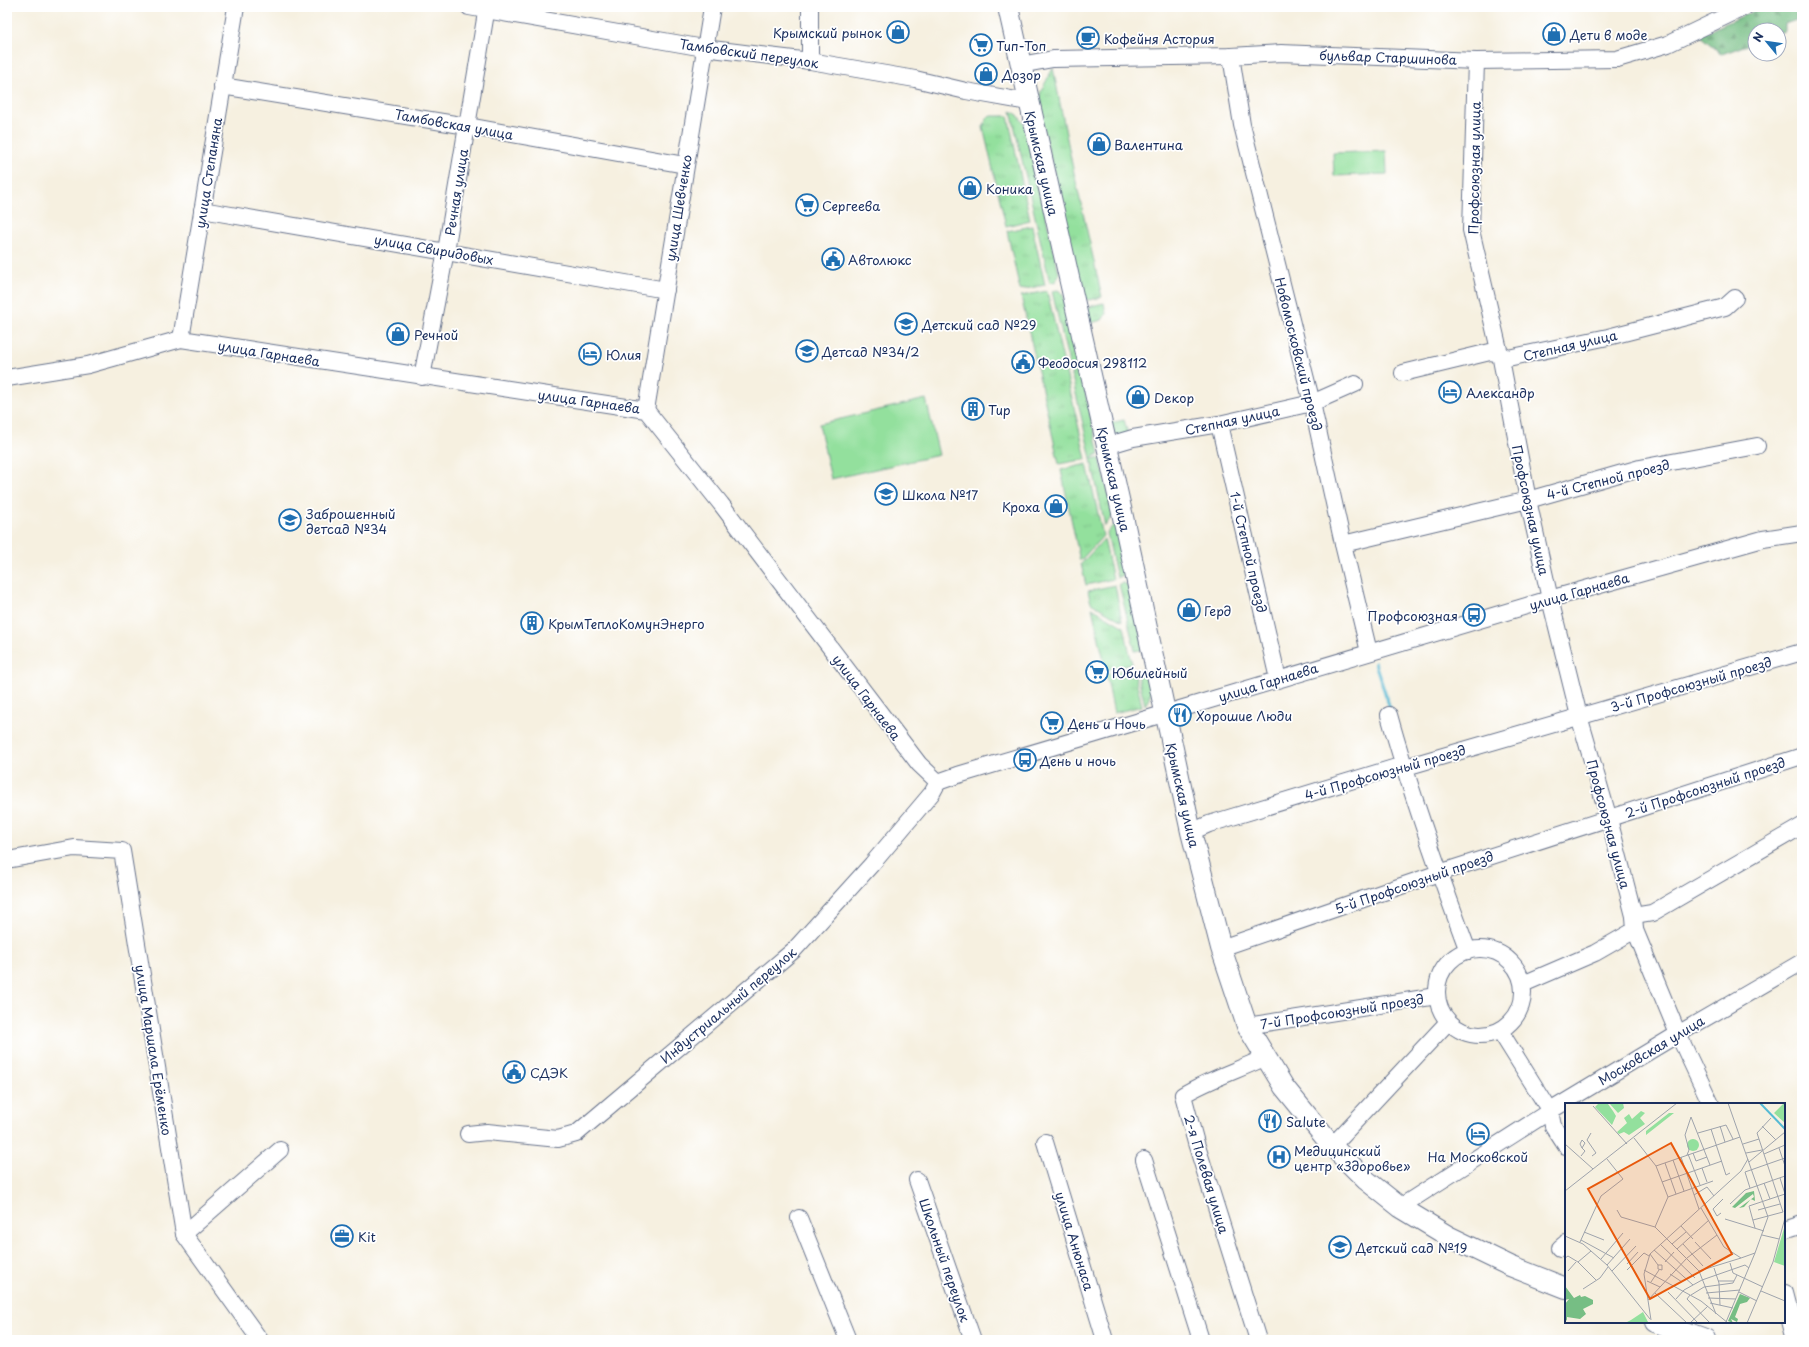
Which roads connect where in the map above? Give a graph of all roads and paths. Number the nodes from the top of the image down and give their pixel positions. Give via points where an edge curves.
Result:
1 (236, 7) edge
2 (469, 7) edge
3 (712, 7) edge
4 (810, 7) edge
5 (1008, 7) edge
6 (1745, 7) edge
7 (487, 9) edge
8 (704, 48) junction
9 (1231, 56) junction
10 (810, 61) junction
11 (1476, 61) junction
12 (1020, 65) junction
13 (222, 86) junction
14 (1028, 102) junction
15 (467, 126) junction
16 (685, 165) junction
17 (202, 210) junction
18 (446, 251) junction
19 (666, 290) junction
20 (1735, 298) dead end
21 (181, 339) junction
22 (1500, 354) junction
23 (1403, 373) dead end
24 (422, 377) junction
25 (7, 378) edge
26 (1355, 384) dead end
27 (1312, 403) junction
28 (646, 410) junction
29 (1219, 424) junction
30 (1106, 446) junction
31 (1757, 446) dead end
32 (1528, 500) junction
33 (1801, 531) edge
34 (1343, 544) junction
35 (1550, 598) junction
36 (1369, 652) junction
37 (1802, 652) edge
38 (1278, 679) junction
39 (1165, 713) junction
40 (1389, 715) dead end
41 (1579, 716) junction
42 (1802, 756) edge
43 (1403, 765) junction
44 (938, 782) junction
45 (1609, 819) junction
46 (1802, 826) edge
47 (1191, 832) junction
48 (7, 860) edge
49 (1439, 873) junction
50 (1635, 923) junction
51 (1221, 948) junction
52 (1468, 950) junction
53 (1802, 962) edge
54 (1523, 984) junction
55 (1437, 996) junction
56 (1448, 1022) junction
57 (1248, 1026) junction
58 (1500, 1031) junction
59 (1678, 1034) junction
60 (1266, 1057) junction
61 (1711, 1103) edge
62 (1550, 1111) junction
63 (468, 1134) dead end
64 (1045, 1142) dead end
65 (1565, 1144) edge
66 (1332, 1146) junction
67 (280, 1150) dead end
68 (1144, 1160) dead end
69 (917, 1180) dead end
70 (1400, 1207) junction
71 (798, 1218) dead end
72 (1802, 1224) edge
73 (1785, 1230) edge
74 (184, 1234) junction
75 (1565, 1288) edge
76 (1785, 1298) edge
77 (1659, 1323) edge
78 (260, 1340) edge
79 (848, 1340) edge
80 (973, 1340) edge
81 (1105, 1340) edge
82 (1201, 1340) edge
83 (1258, 1340) edge
84 (1705, 1340) edge
85 (1796, 1340) edge

1 - 13 street, улица Степаняна
2 - 7 street, Тамбовский переулок
3 - 8 street, улица Шевченко
4 - 10 street
5 - 12 main road, Крымская улица
6 - 11 street, бульвар Старшинова via 1668,44 1617,59
7 - 8 street, Тамбовский переулок
7 - 15 street, Речная улица
8 - 10 street, Тамбовский переулок
8 - 16 street, улица Шевченко
9 - 11 street, бульвар Старшинова via 1280,53
9 - 12 street, бульвар Старшинова via 1052,59
9 - 27 street, Новомосковский проезд via 1242,125
10 - 14 street, Тамбовский переулок
11 - 22 street, Профсоюзная улица via 1471,230
12 - 14 main road, Крымская улица
13 - 15 street, Тамбовская улица
13 - 17 street, улица Степаняна
14 - 30 main road, Крымская улица
15 - 16 street, Тамбовская улица
15 - 18 street, Речная улица
16 - 19 street, улица Шевченко
17 - 18 street, улица Свиридовых
17 - 21 street, улица Степаняна
18 - 19 street, улица Свиридовых
18 - 24 street, Речная улица
19 - 28 street, улица Шевченко
20 - 22 street, Степная улица via 1725,307 1608,337 1508,358
21 - 24 street, улица Гарнаева
21 - 25 street, улица Гарнаева via 88,365
22 - 23 street, Степная улица via 1490,352
22 - 32 street, Профсоюзная улица
24 - 28 street, улица Гарнаева
26 - 27 street, Степная улица
27 - 29 street, Степная улица
27 - 34 street, Новомосковский проезд
28 - 44 street, улица Гарнаева via 726,510 914,759
29 - 30 street, Степная улица via 1133,438
29 - 38 street, 1-й Степной проезд
30 - 39 main road, Крымская улица
31 - 32 street, 4-й Степной проезд via 1640,468
32 - 34 street, 4-й Степной проезд
32 - 35 street, Профсоюзная улица
33 - 35 street, улица Гарнаева via 1763,539
34 - 36 street, Новомосковский проезд
35 - 36 street, улица Гарнаева
35 - 41 street, Профсоюзная улица
36 - 38 street, улица Гарнаева
37 - 41 street, 3-й Профсоюзный проезд
38 - 39 street, улица Гарнаева
39 - 44 street, улица Гарнаева
39 - 47 main road, Крымская улица
40 - 43 street
41 - 43 street, 4-й Профсоюзный проезд via 1409,766
41 - 45 street, Профсоюзная улица
42 - 45 street, 2-й Профсоюзный проезд
43 - 47 street, 4-й Профсоюзный проезд via 1209,824
43 - 49 street
44 - 63 street, Индустриальный переулок via 932,793 875,860 794,950 576,1134 558,1139 487,1132
45 - 49 street, 5-й Профсоюзный проезд
45 - 50 street, Профсоюзная улица
46 - 50 street
47 - 51 main road, Крымская улица
48 - 74 street, улица Маршала Ерёменко via 74,848 122,851
49 - 51 street, 5-й Профсоюзный проезд
49 - 52 street
50 - 54 street via 1595,954
50 - 59 street, Профсоюзная улица
51 - 57 main road, Крымская улица
52 - 54 street via 1486,949 1503,955 1516,967
52 - 55 street via 1454,957 1444,968 1438,981
53 - 59 street, Московская улица
54 - 58 street via 1522,1002 1514,1019
55 - 56 street via 1440,1010
55 - 57 street, 7-й Профсоюзный проезд
56 - 58 street via 1464,1032 1482,1035
56 - 66 street
57 - 60 main road, Крымская улица
58 - 62 street
59 - 61 street, Профсоюзная улица
59 - 62 street, Московская улица
60 - 66 main road, Крымская улица via 1284,1087
60 - 83 street, 2-я Полевая улица via 1200,1085 1183,1095
62 - 65 street via 1553,1126
62 - 70 street, Московская улица
64 - 81 street, улица Анюнаса
66 - 70 main road, Крымская улица via 1366,1180
67 - 74 street
68 - 82 street
69 - 80 street, Школьный переулок
70 - 75 main road, Крымская улица via 1448,1236 1510,1266
71 - 79 street
72 - 73 street
74 - 78 street, улица Маршала Ерёменко
76 - 85 street
77 - 84 main road

